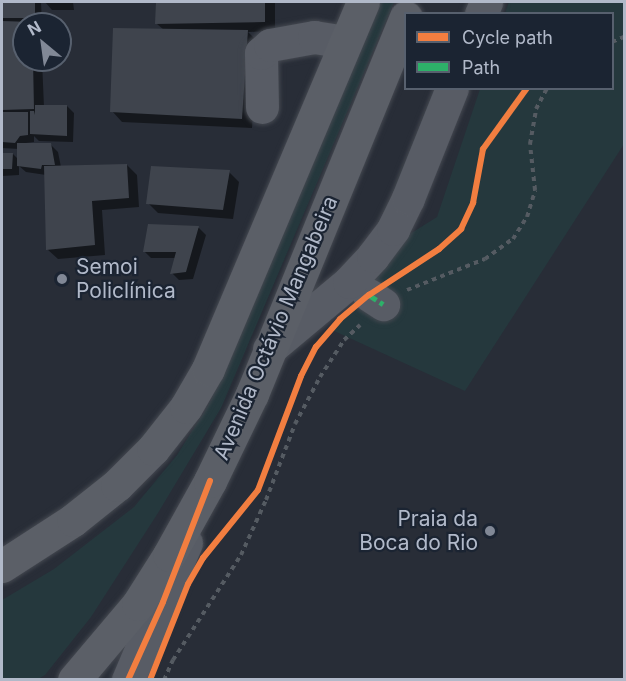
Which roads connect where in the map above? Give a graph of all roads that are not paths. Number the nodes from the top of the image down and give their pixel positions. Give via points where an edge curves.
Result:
1 (363, 2) edge
2 (404, 20) edge
3 (346, 42) junction
4 (451, 90) edge
5 (262, 107) dead end
6 (268, 349) junction
7 (210, 481) junction
8 (2, 566) edge
9 (74, 680) edge
10 (128, 680) edge

1 - 3 main road
2 - 6 main road, Avenida Octávio Mangabeira
3 - 5 street via 314,37 270,45 261,53
3 - 8 main road via 208,369 186,407 153,449 117,484 73,520
4 - 6 street via 393,229 349,282
6 - 7 main road, Avenida Octávio Mangabeira via 252,394
7 - 9 main road, Avenida Octávio Mangabeira via 138,604
7 - 10 street

